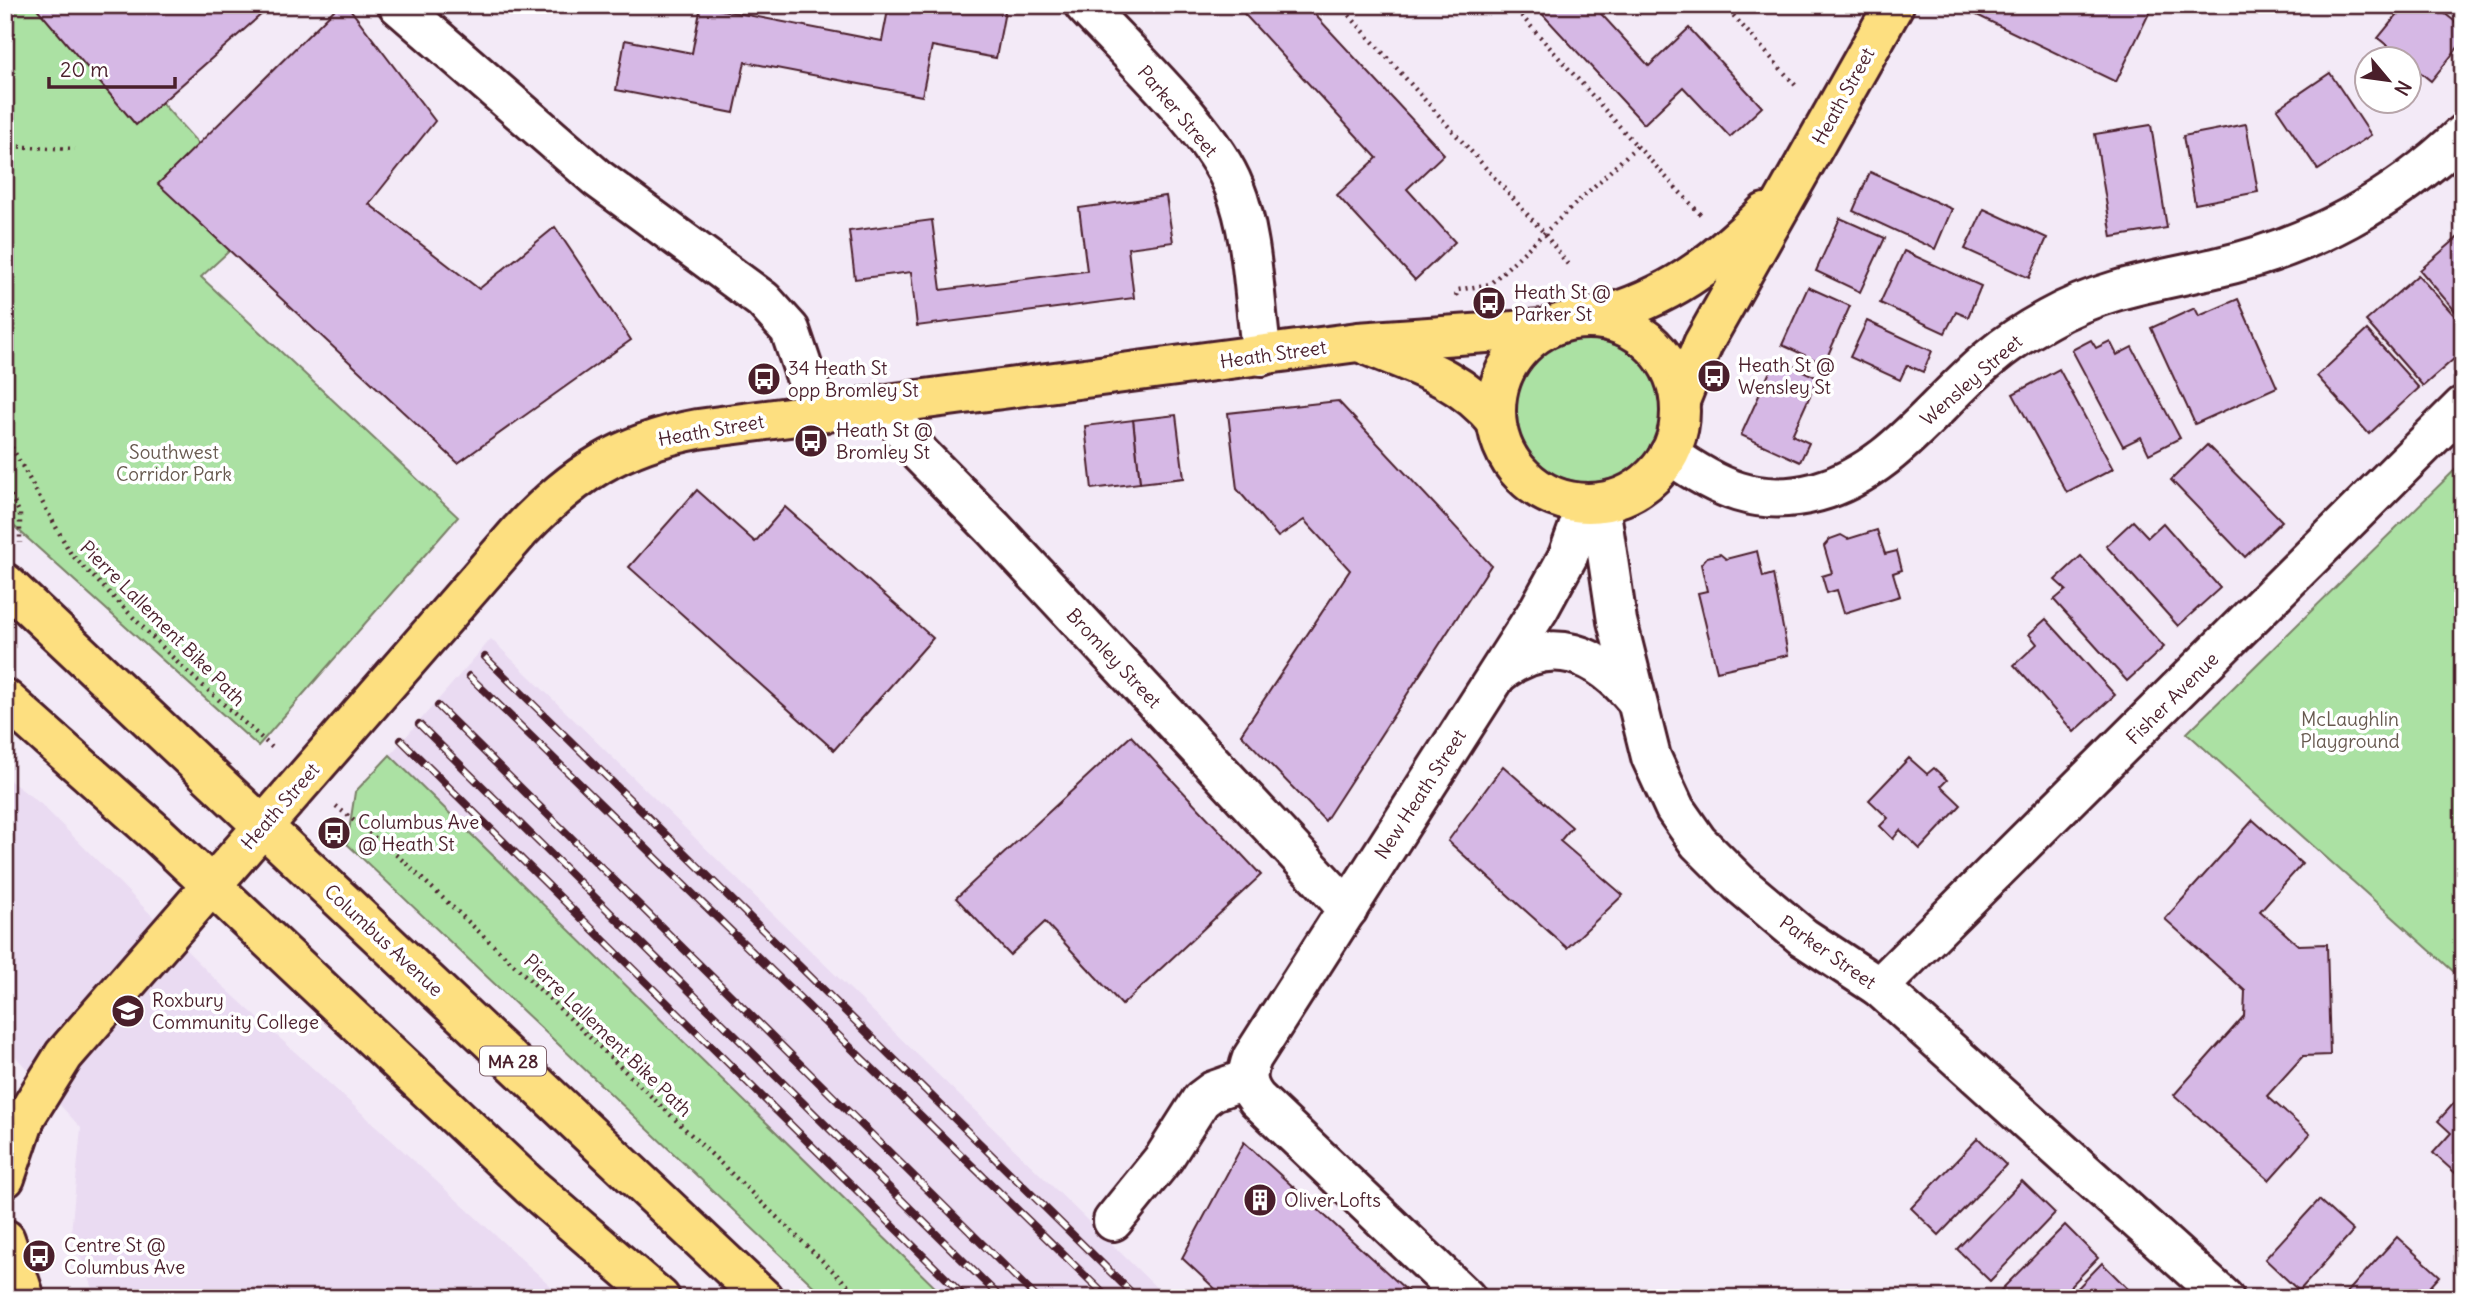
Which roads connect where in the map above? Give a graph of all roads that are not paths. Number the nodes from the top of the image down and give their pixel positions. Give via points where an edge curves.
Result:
1 (398, 5) edge
2 (1084, 5) edge
3 (1894, 5) edge
4 (2463, 134) edge
5 (1792, 188) junction
6 (1596, 318) junction
7 (1543, 329) junction
8 (1358, 342) junction
9 (1262, 356) junction
10 (1680, 401) junction
11 (885, 405) junction
12 (2463, 406) edge
13 (818, 414) junction
14 (1496, 421) junction
15 (1670, 454) junction
16 (1594, 505) junction
17 (5, 583) edge
18 (1497, 674) junction
19 (5, 699) edge
20 (1636, 701) junction
21 (264, 825) junction
22 (210, 887) junction
23 (1348, 909) junction
24 (1879, 987) junction
25 (1247, 1079) junction
26 (15, 1112) edge
27 (5, 1178) edge
28 (1113, 1221) dead end
29 (5, 1239) edge
30 (25, 1298) edge
31 (660, 1298) edge
32 (763, 1298) edge
33 (1466, 1298) edge
34 (2224, 1298) edge

1 - 13 street via 597,177 763,300 790,330
2 - 9 street, Parker Street via 1191,122 1224,166 1242,215
3 - 5 main road, Heath Street
4 - 15 street, Wensley Street via 2375,204 2303,241 2216,268 2102,293 2049,318 1991,358 1880,461 1838,486 1765,498 1704,479
5 - 6 main road, Heath Street via 1690,279 1639,304
5 - 10 main road, Heath Street via 1703,344
6 - 7 main road via 1569,320
6 - 10 main road via 1623,325 1646,338 1664,357
7 - 8 main road, Heath Street
7 - 14 main road via 1522,346 1506,368 1497,394
8 - 9 main road, Heath Street
8 - 14 main road via 1456,383
9 - 11 main road, Heath Street
10 - 15 main road
11 - 13 main road, Heath Street
11 - 23 street, Bromley Street via 920,454
12 - 24 street, Fisher Avenue
13 - 21 main road, Heath Street via 672,434 625,450 583,472 520,531
14 - 16 main road via 1503,447 1517,470 1537,488
15 - 16 main road via 1641,486
16 - 18 street, New Heath Street via 1539,609
16 - 20 street, Parker Street
17 - 21 main road, Columbus Avenue / MA 28
18 - 20 street via 1529,655 1560,651 1598,663 1620,680
18 - 23 street, New Heath Street
19 - 22 main road
20 - 24 street, Parker Street via 1657,775 1698,842 1803,937
21 - 22 main road, Heath Street
21 - 32 main road, Columbus Avenue / MA 28
22 - 26 main road, Heath Street
22 - 31 main road via 530,1185
23 - 25 street, New Heath Street via 1252,1058
24 - 34 street, Parker Street
25 - 28 street via 1201,1100 1164,1158
25 - 33 street via 1257,1098
26 - 27 main road, Heath Street
29 - 30 main road

